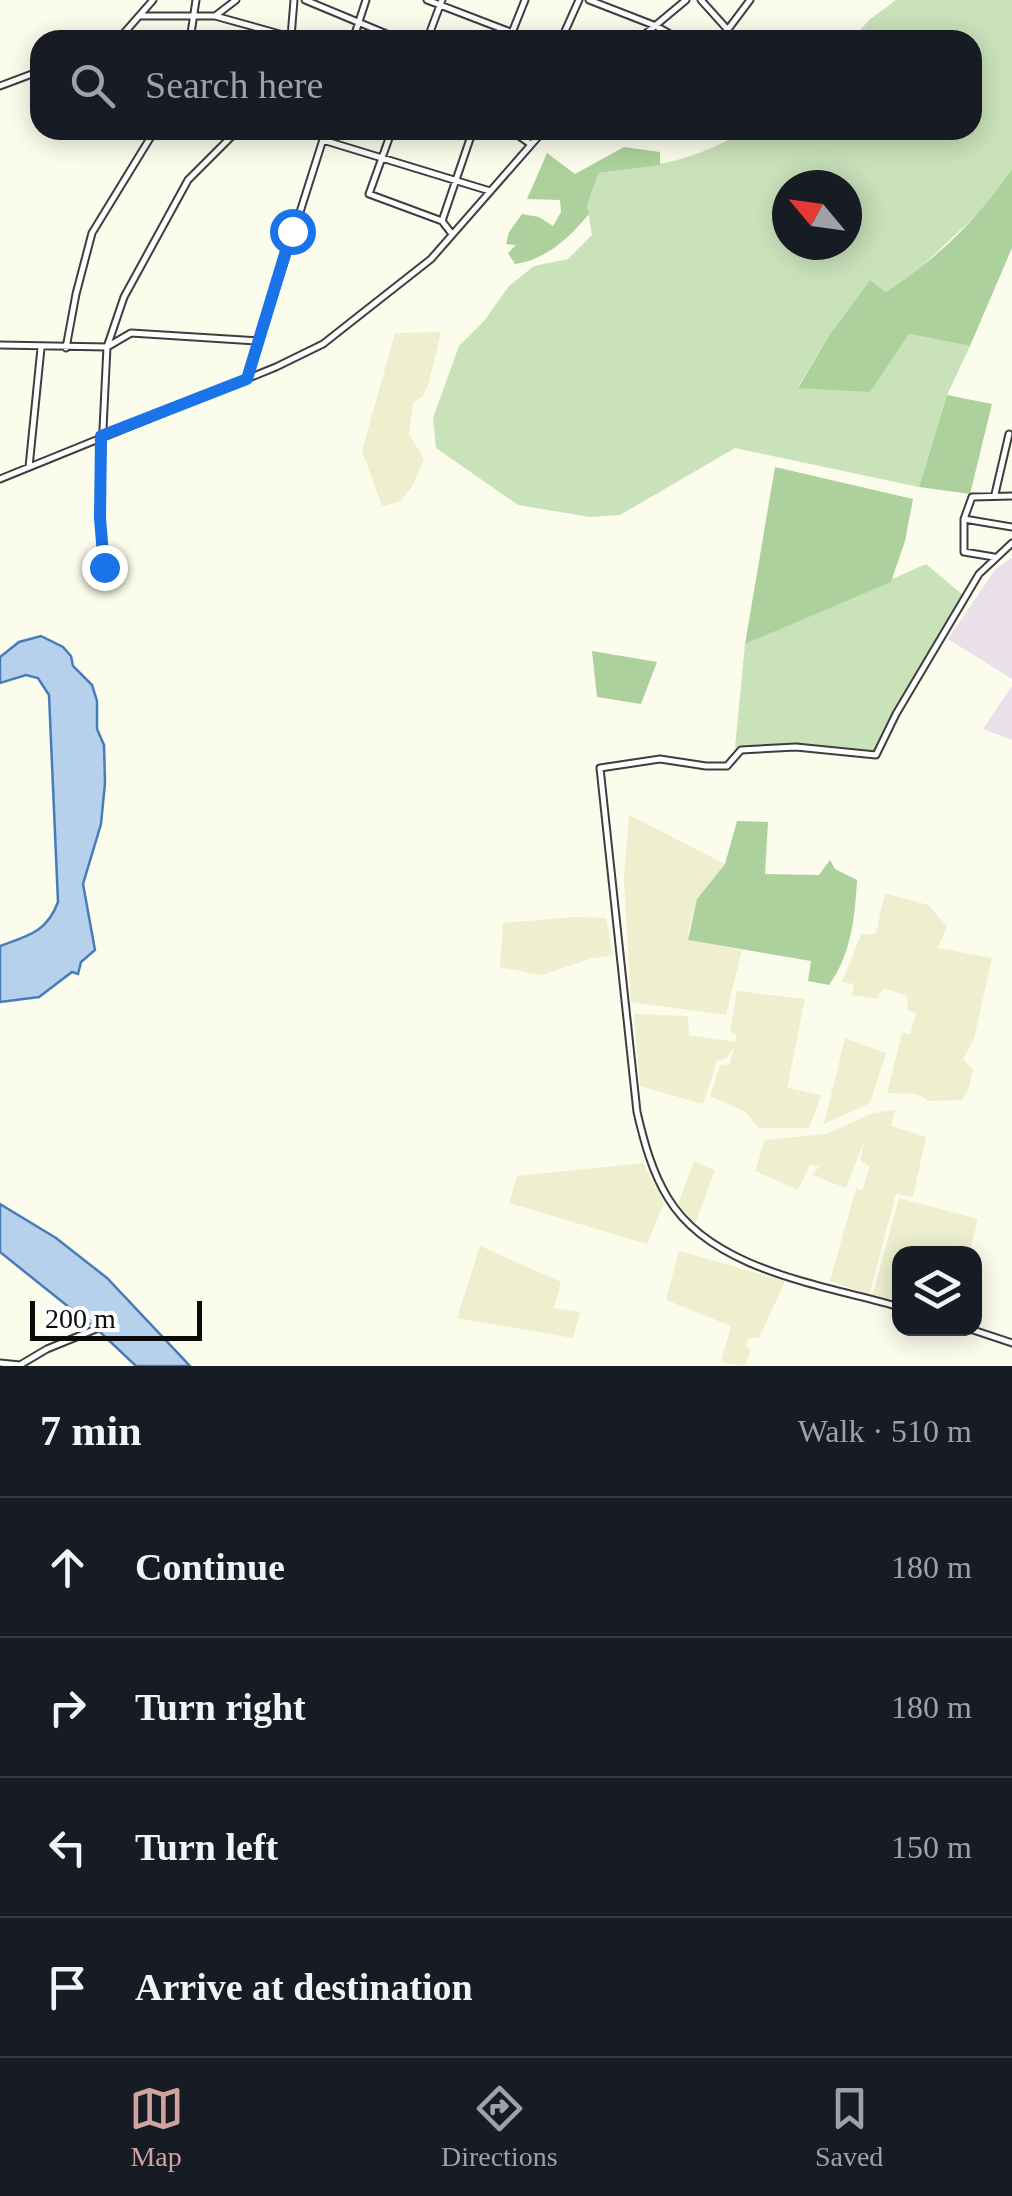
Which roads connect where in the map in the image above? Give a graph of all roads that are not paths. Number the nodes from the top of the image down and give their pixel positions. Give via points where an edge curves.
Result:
1 (153, 0) edge
2 (196, 0) edge
3 (236, 0) edge
4 (294, 0) edge
5 (304, 0) edge
6 (366, 0) edge
7 (426, 0) edge
8 (524, 0) edge
9 (579, 0) edge
10 (589, 0) edge
11 (686, 0) edge
12 (701, 0) edge
13 (750, 0) edge
14 (441, 3) edge
15 (513, 5) dead end
16 (521, 8) junction
17 (139, 16) junction
18 (215, 16) junction
19 (193, 17) junction
20 (358, 24) junction
21 (656, 26) junction
22 (127, 30) edge
23 (191, 30) edge
24 (263, 30) edge
25 (292, 30) edge
26 (356, 30) edge
27 (374, 30) edge
28 (431, 30) edge
29 (497, 30) edge
30 (513, 30) edge
31 (566, 30) edge
32 (651, 30) edge
33 (663, 30) edge
34 (728, 30) joint
35 (30, 74) edge
36 (0, 86) edge
37 (149, 140) edge
38 (228, 140) edge
39 (323, 140) joint
40 (388, 140) edge
41 (470, 140) edge
42 (525, 140) edge
43 (534, 140) edge
44 (530, 144) junction
45 (382, 156) junction
46 (456, 180) junction
47 (490, 192) junction
48 (442, 221) junction
49 (452, 234) junction
50 (258, 341) junction
51 (0, 345) edge
52 (107, 347) junction
53 (41, 348) junction
54 (66, 348) junction
55 (247, 379) junction
56 (1012, 423) edge
57 (1011, 434) edge
58 (101, 436) junction
59 (29, 467) junction
60 (0, 480) edge
61 (995, 494) junction
62 (1012, 496) edge
63 (964, 519) junction
64 (1012, 527) edge
65 (1012, 543) edge
66 (994, 556) junction
67 (104, 567) dead end
68 (892, 1305) edge
69 (96, 1328) dead end
70 (982, 1332) edge
71 (1012, 1342) edge
72 (0, 1364) edge

1 - 17 street
2 - 19 street
3 - 18 street
4 - 25 street
5 - 20 street
6 - 20 street
7 - 14 street
8 - 16 street
9 - 31 street
10 - 21 street
11 - 21 street
12 - 34 street
13 - 34 street
14 - 28 street
14 - 29 street
15 - 16 street
16 - 30 street
17 - 19 street
17 - 22 street
18 - 19 street
18 - 24 street
19 - 23 street
20 - 26 street
20 - 27 street
21 - 32 street
21 - 33 street
35 - 36 street
37 - 54 street via 96,225
38 - 52 street via 188,180 129,287
39 - 45 street
39 - 50 street
40 - 45 street
41 - 46 street
42 - 44 street
43 - 44 street
44 - 47 street
45 - 46 street
45 - 48 street via 369,194
46 - 47 street
46 - 48 street
47 - 49 street
48 - 49 street
49 - 55 street via 424,266 340,332
50 - 52 street via 131,333
50 - 55 street
51 - 53 street
52 - 54 street
52 - 58 street
53 - 54 street
53 - 59 street
55 - 58 street
56 - 57 street
57 - 61 street
58 - 59 street
58 - 67 street
59 - 60 street
61 - 62 street
61 - 63 street via 972,498
63 - 64 street
63 - 66 street via 964,552
65 - 66 street
66 - 68 street via 876,755 788,747 740,750 727,766 660,759 600,768 637,1112 667,1197 700,1235 741,1260
69 - 72 street via 20,1365
70 - 71 street

